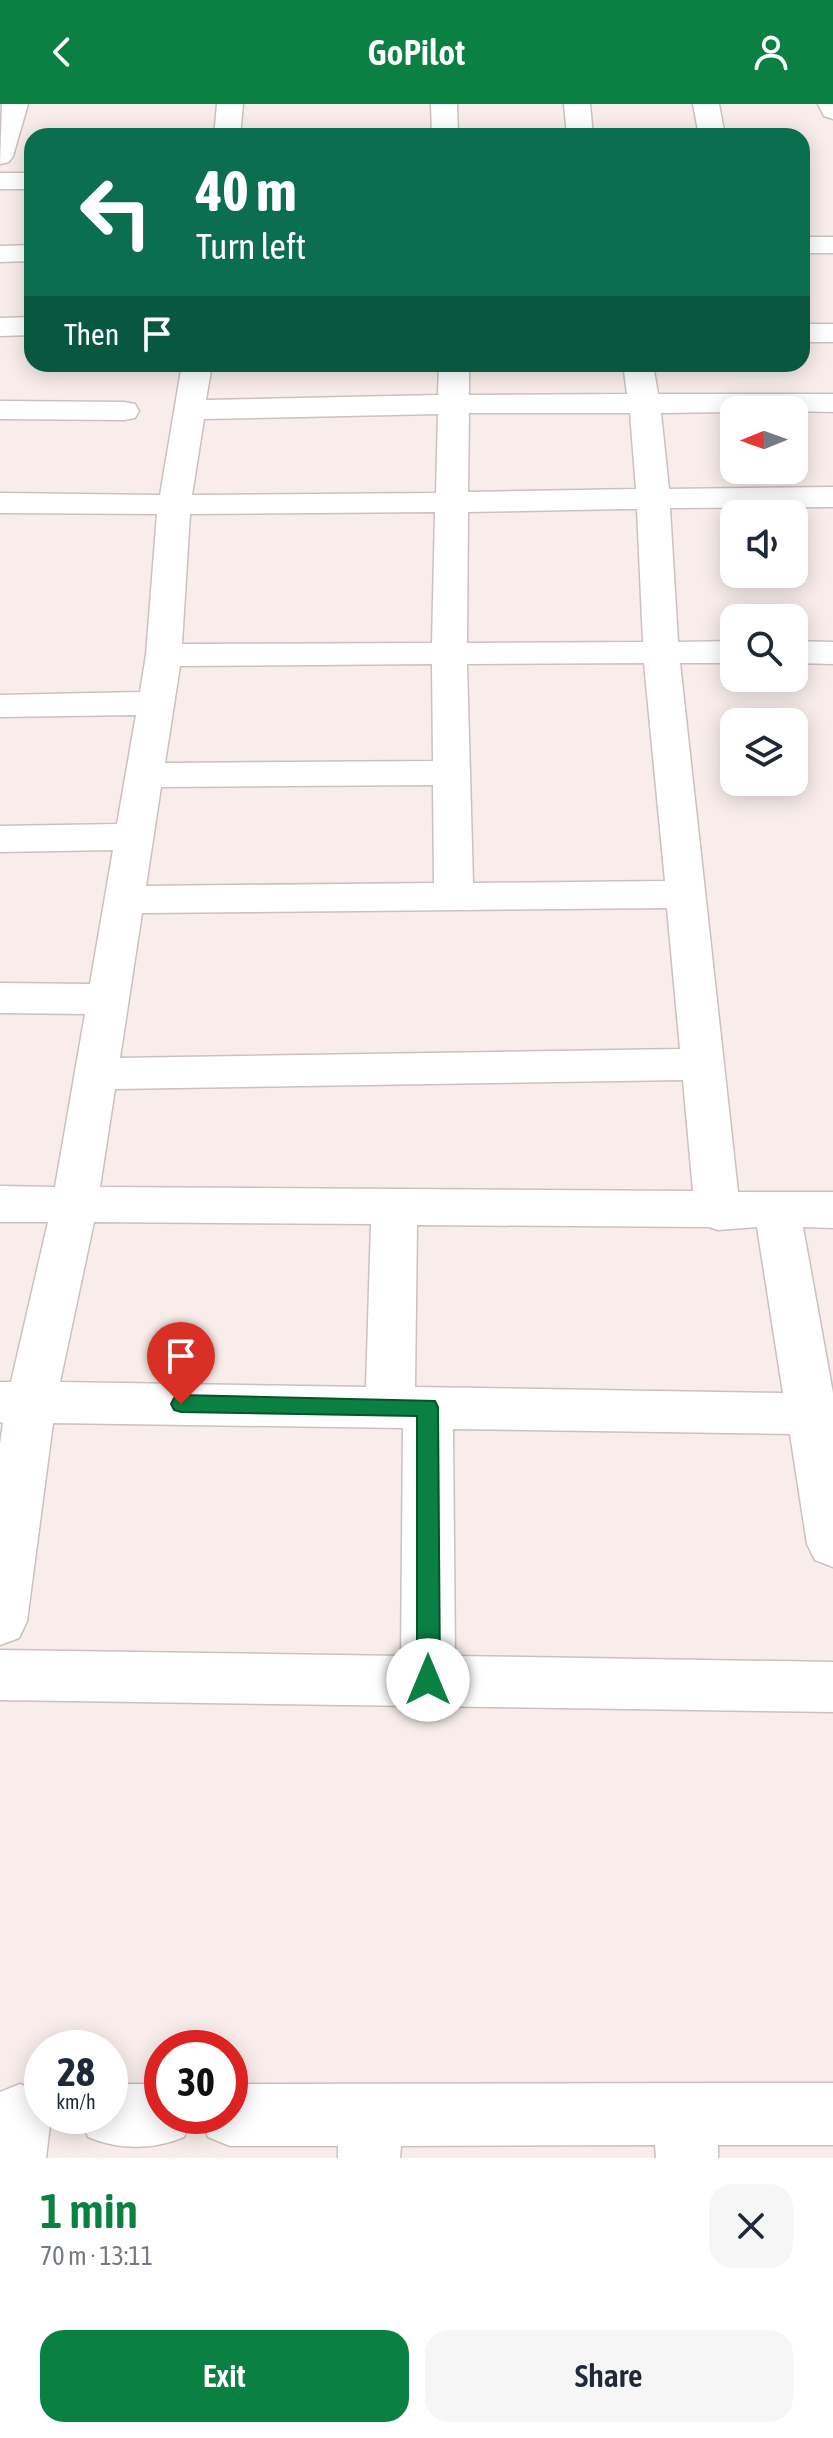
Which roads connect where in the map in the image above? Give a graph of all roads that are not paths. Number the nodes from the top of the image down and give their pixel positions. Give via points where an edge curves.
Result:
1 (15, 104) edge
2 (230, 104) edge
3 (444, 104) edge
4 (577, 104) edge
5 (706, 104) edge
6 (831, 104) edge
7 (833, 111) edge
8 (228, 128) edge
9 (445, 128) edge
10 (579, 128) edge
11 (710, 128) edge
12 (0, 156) edge
13 (0, 181) edge
14 (24, 181) edge
15 (810, 245) edge
16 (833, 245) edge
17 (24, 253) edge
18 (0, 254) edge
19 (24, 326) edge
20 (0, 327) edge
21 (810, 333) edge
22 (833, 333) edge
23 (196, 372) edge
24 (454, 372) edge
25 (639, 372) edge
26 (644, 403) junction
27 (456, 404) junction
28 (832, 406) edge
29 (0, 410) edge
30 (190, 410) junction
31 (124, 411) dead end
32 (833, 497) edge
33 (653, 498) junction
34 (453, 500) junction
35 (0, 503) edge
36 (174, 506) junction
37 (661, 652) junction
38 (720, 652) edge
39 (808, 652) edge
40 (449, 653) junction
41 (833, 653) edge
42 (164, 655) junction
43 (156, 703) junction
44 (0, 706) edge
45 (452, 773) junction
46 (144, 775) junction
47 (134, 837) junction
48 (0, 839) edge
49 (686, 894) junction
50 (454, 897) junction
51 (124, 900) junction
52 (0, 998) edge
53 (108, 999) junction
54 (703, 1064) junction
55 (96, 1074) junction
56 (0, 1204) edge
57 (75, 1205) junction
58 (394, 1209) junction
59 (833, 1210) edge
60 (777, 1211) junction
61 (718, 1212) junction
62 (16, 1402) edge
63 (409, 1407) junction
64 (822, 1414) edge
65 (833, 1544) edge
66 (0, 1621) edge
67 (0, 1675) edge
68 (428, 1680) junction
69 (833, 1687) edge
70 (833, 2114) edge
71 (248, 2118) edge
72 (370, 2136) edge
73 (686, 2136) edge

1 - 12 street
2 - 8 street
3 - 9 street
4 - 10 street
5 - 11 street
6 - 7 street
13 - 14 street
15 - 16 street
17 - 18 street
19 - 20 street
21 - 22 street
23 - 30 street
24 - 27 street
25 - 26 street
26 - 27 street
26 - 28 street
26 - 33 street
27 - 30 street
27 - 34 street
29 - 31 street
30 - 36 street
32 - 33 street
33 - 34 street
33 - 37 street
34 - 36 street
34 - 40 street
35 - 36 street
36 - 42 street
37 - 38 street
37 - 40 street
37 - 49 street
39 - 41 street
40 - 42 street
40 - 45 street
42 - 43 street
43 - 44 street
43 - 46 street
45 - 46 street
45 - 50 street
46 - 47 street
47 - 48 street
47 - 51 street
49 - 50 street
49 - 54 street
50 - 51 street
51 - 53 street
52 - 53 street
53 - 55 street
54 - 55 street
54 - 61 street
55 - 57 street
56 - 57 street
57 - 58 street
57 - 62 street
58 - 61 street
58 - 63 street
59 - 60 street
60 - 61 street
60 - 64 street
62 - 63 street
62 - 66 street
63 - 64 street
63 - 68 street
64 - 65 street
67 - 68 street
68 - 69 street
70 - 73 street
71 - 72 street
72 - 73 street

